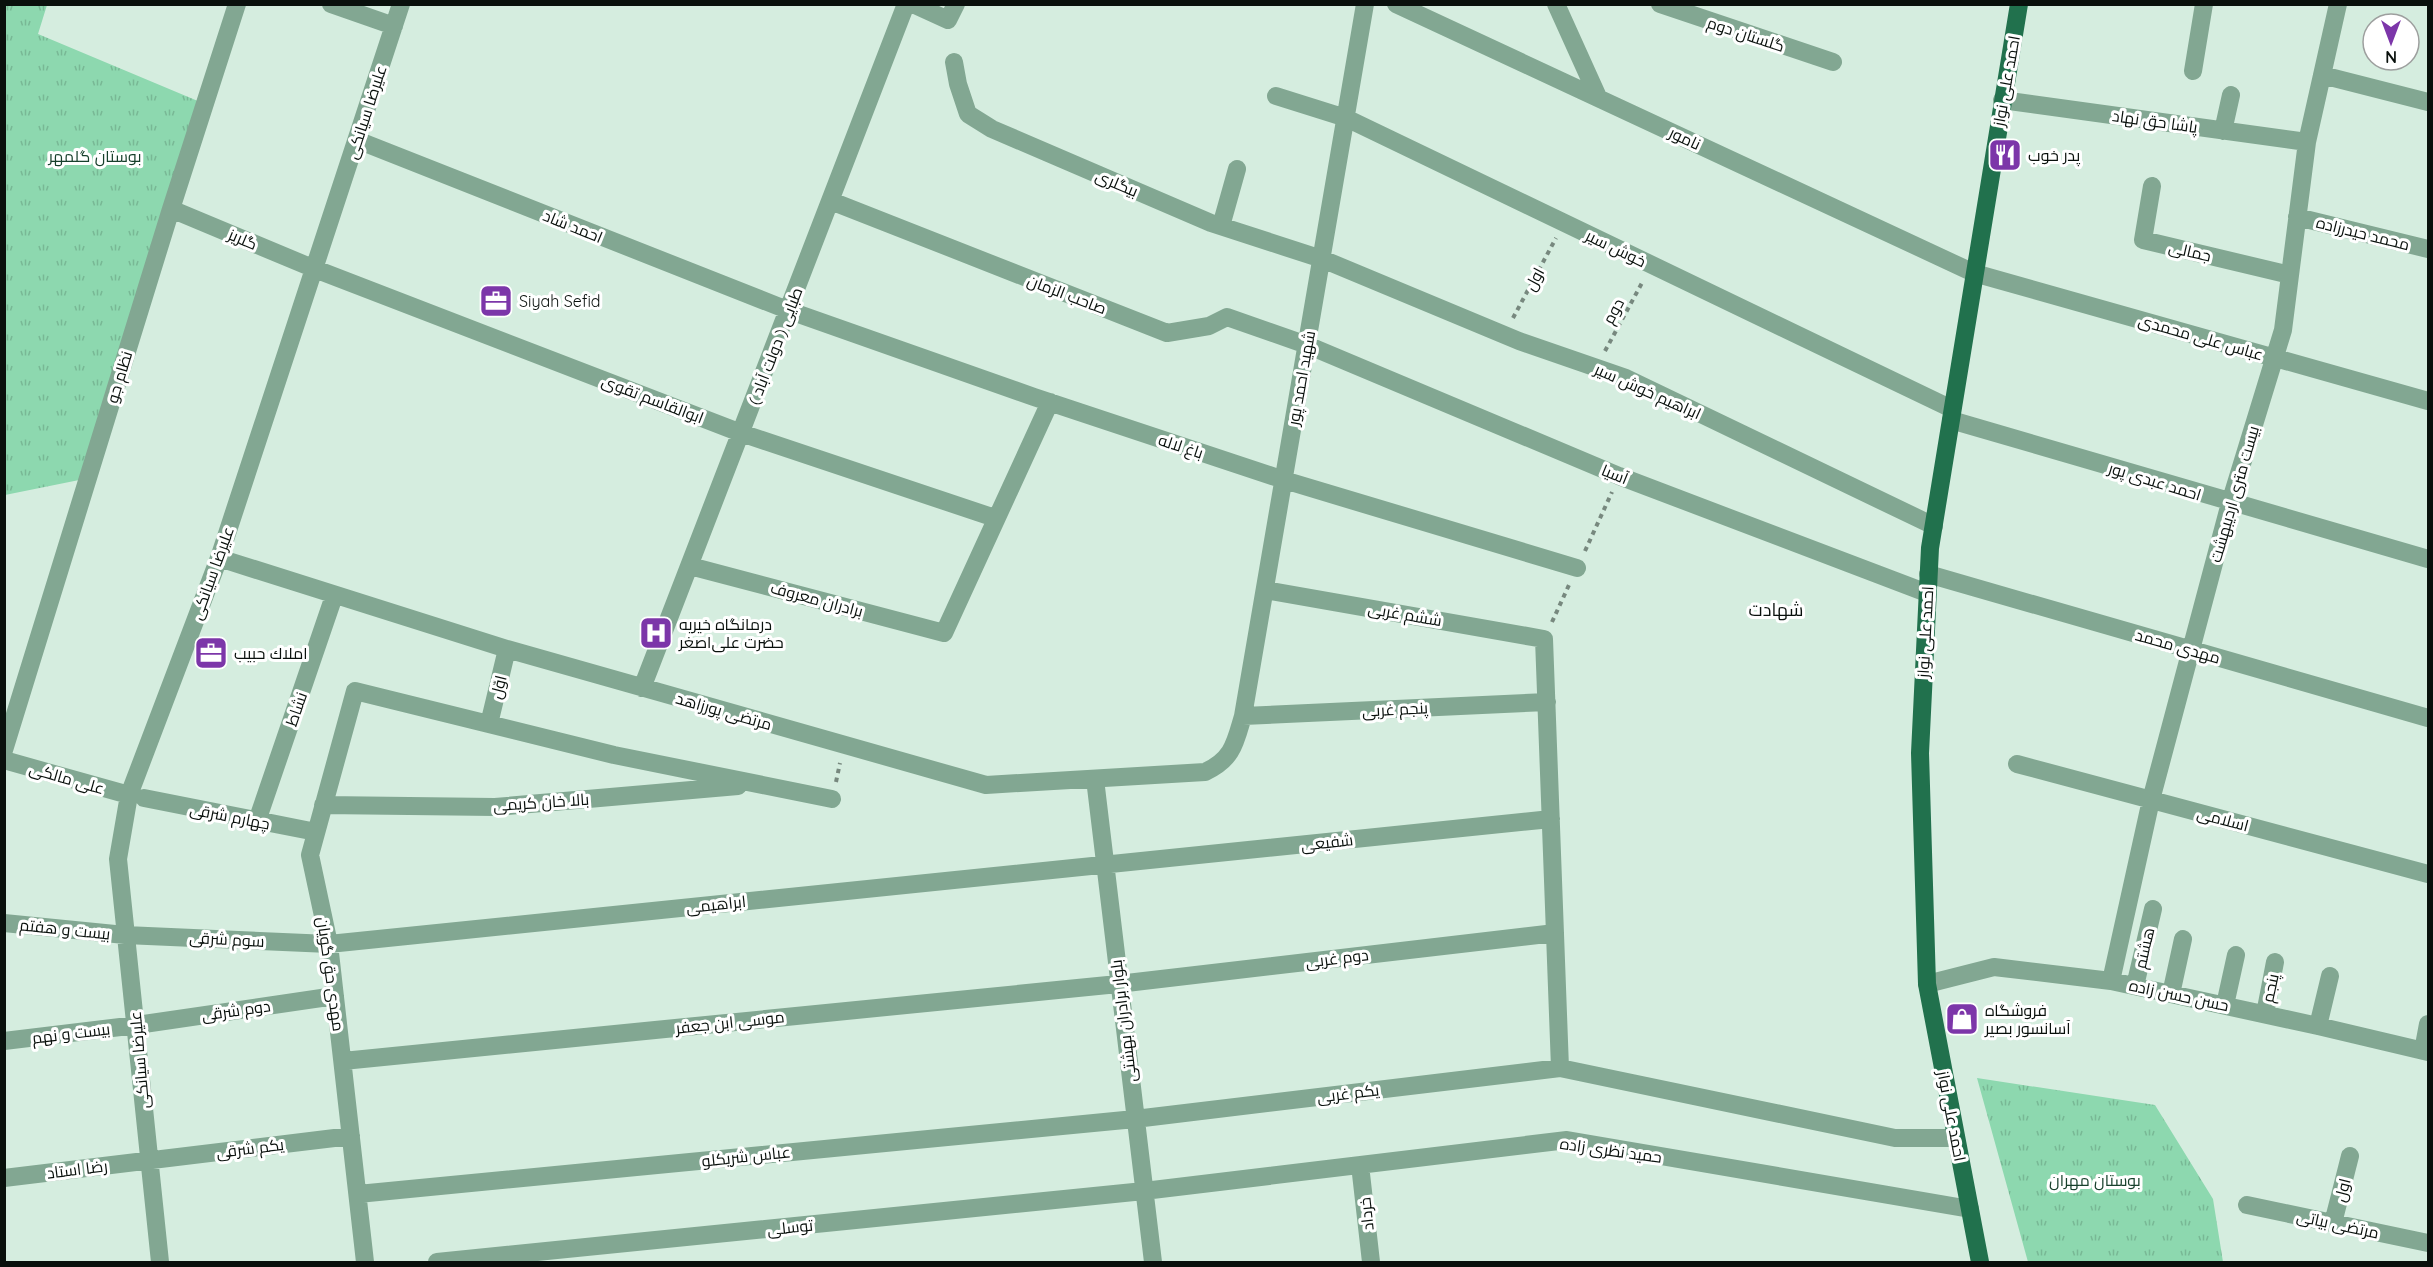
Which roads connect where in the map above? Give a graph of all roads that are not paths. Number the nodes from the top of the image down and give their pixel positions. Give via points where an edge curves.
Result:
1 (237, 4) edge
2 (331, 4) edge
3 (401, 4) edge
4 (906, 4) edge
5 (913, 4) edge
6 (1365, 4) edge
7 (1396, 4) edge
8 (1556, 4) edge
9 (1660, 4) edge
10 (2019, 4) edge
11 (2204, 4) edge
12 (2337, 4) edge
13 (952, 12) edge
14 (394, 26) junction
15 (954, 62) dead end
16 (1833, 62) dead end
17 (2193, 71) dead end
18 (2322, 75) junction
19 (2231, 95) dead end
20 (1275, 96) dead end
21 (1598, 97) junction
22 (2002, 100) junction
23 (2428, 102) edge
24 (1346, 118) junction
25 (2223, 131) junction
26 (357, 140) junction
27 (2307, 142) junction
28 (1237, 169) dead end
29 (2152, 186) dead end
30 (831, 201) junction
31 (171, 209) junction
32 (2297, 217) junction
33 (1221, 226) junction
34 (2428, 249) edge
35 (1322, 259) junction
36 (315, 269) junction
37 (1974, 273) junction
38 (2290, 275) junction
39 (790, 311) junction
40 (1306, 345) junction
41 (2274, 357) junction
42 (2428, 401) edge
43 (1050, 402) junction
44 (1952, 414) junction
45 (741, 433) junction
46 (1284, 480) junction
47 (2230, 503) junction
48 (995, 518) junction
49 (1934, 526) junction
50 (219, 558) junction
51 (2428, 560) edge
52 (690, 566) junction
53 (1577, 568) dead end
54 (1928, 574) junction
55 (1265, 590) junction
56 (1927, 593) junction
57 (334, 596) junction
58 (507, 649) junction
59 (2191, 650) junction
60 (642, 688) junction
61 (355, 691) joint
62 (1547, 702) junction
63 (1243, 716) junction
64 (2428, 718) edge
65 (489, 724) junction
66 (4, 750) edge
67 (1232, 751) joint
68 (4, 760) edge
69 (2017, 764) dead end
70 (1095, 779) junction
71 (758, 784) junction
72 (136, 797) junction
73 (832, 799) road end
74 (2151, 800) junction
75 (323, 805) junction
76 (1551, 819) junction
77 (257, 822) junction
78 (316, 832) junction
79 (1104, 865) junction
80 (2428, 874) edge
81 (2153, 909) dead end
82 (4, 923) edge
83 (1555, 933) junction
84 (125, 935) junction
85 (2183, 939) dead end
86 (329, 944) junction
87 (2236, 955) dead end
88 (2275, 962) dead end
89 (2330, 976) dead end
90 (2111, 981) junction
91 (1118, 984) junction
92 (1927, 984) junction
93 (2135, 986) junction
94 (2171, 994) junction
95 (335, 996) junction
96 (2225, 1005) junction
97 (2265, 1014) junction
98 (2428, 1024) edge
99 (137, 1025) junction
100 (2318, 1026) junction
101 (4, 1041) edge
102 (2426, 1052) edge
103 (343, 1061) junction
104 (1560, 1068) junction
105 (1135, 1119) junction
106 (351, 1136) junction
107 (1956, 1138) junction
108 (2350, 1156) dead end
109 (148, 1160) junction
110 (1360, 1165) junction
111 (4, 1178) edge
112 (1144, 1191) junction
113 (357, 1194) junction
114 (2247, 1205) dead end
115 (1970, 1209) junction
116 (2333, 1223) junction
117 (2428, 1243) edge
118 (566, 1256) edge
119 (160, 1263) edge
120 (365, 1263) edge
121 (437, 1263) edge
122 (1152, 1263) edge
123 (1371, 1263) edge
124 (1980, 1263) edge

1 - 31 street, نظام جو
2 - 14 street
3 - 14 street, علیرضا سیانکی
4 - 30 street, طبایی ( دولت آباد )
5 - 13 street
6 - 24 street, شهید احمد پور
7 - 21 street, نامور
8 - 21 street
9 - 16 street, گلستان دوم
10 - 22 main road, احمد علی نواز
11 - 17 street
12 - 18 street, بیست متری اردیبهشت
14 - 26 street, علیرضا سیانکی
15 - 33 street, بیگلری via 968,114 992,129
18 - 23 street
18 - 27 street, بیست متری اردیبهشت
19 - 25 street
20 - 24 street, خوش سیر
21 - 37 street, نامور
22 - 25 street, پاشا حق نهاد
22 - 37 main road, احمد علی نواز
24 - 35 street, شهید احمد پور
24 - 44 street, خوش سیر
25 - 27 street, پاشا حق نهاد
26 - 36 street, علیرضا سیانکی
26 - 39 street, احمد شاد
27 - 32 street, بیست متری اردیبهشت
28 - 33 street
29 - 38 street, جمالی via 2143,240
30 - 39 street, طبایی ( دولت آباد )
30 - 40 street, صاحب الزمان via 1167,333 1209,326 1227,317
31 - 36 street, گلریز
31 - 66 street, نظام جو
32 - 34 street, محمد حیدرزاده
32 - 38 street, بیست متری اردیبهشت
33 - 35 street, بیگلری
35 - 40 street, شهید احمد پور
35 - 49 street, ابراهیم خوش سیر via 1504,335 1626,378
36 - 45 street, ابوالقاسم تقوی
36 - 50 street, علیرضا سیانکی
37 - 41 street, عباس علی محمدی
37 - 44 main road, احمد علی نواز
38 - 41 street, بیست متری اردیبهشت via 2283,330
39 - 43 street, باغ لاله
39 - 45 street, طبایی ( دولت آباد )
40 - 46 street, شهید احمد پور
40 - 56 street, آسیا via 1619,476
41 - 42 street, عباس علی محمدی
41 - 47 street, بیست متری اردیبهشت
43 - 46 street, باغ لاله
43 - 48 street
44 - 47 street, احمد عبدی پور
44 - 49 main road, احمد علی نواز
45 - 48 street, ابوالقاسم تقوی
45 - 52 street, طبایی ( دولت آباد )
46 - 53 street, باغ لاله
46 - 55 street, شهید احمد پور
47 - 51 street, احمد عبدی پور
47 - 59 street, بیست متری اردیبهشت
48 - 52 street, برادران معروف via 944,633
49 - 54 main road, احمد علی نواز
50 - 57 street, مرتضی پورزاهد
50 - 72 street, علیرضا سیانکی
52 - 60 street, طبایی ( دولت آباد )
54 - 56 main road, احمد علی نواز
54 - 59 street, مهدی محمد
55 - 62 street, ششم غربی via 1544,639
55 - 63 street, شهید احمد پور
56 - 92 main road, احمد علی نواز via 1920,753
57 - 58 street, مرتضی پورزاهد
57 - 77 street, نشاط
58 - 60 street, مرتضی پورزاهد
58 - 65 street, اوّل
59 - 64 street, مهدی محمد
59 - 74 street, بیست متری اردیبهشت
60 - 70 street, مرتضی پورزاهد via 986,785
61 - 65 street, بالا خان کریمی
61 - 75 street, مهدی حق گویان
62 - 63 street, پنجم غربی
62 - 76 street
63 - 67 street, شهید احمد پور
65 - 71 street, بالا خان کریمی via 614,755
67 - 70 street, مرتضی پورزاهد via 1219,766 1205,772
68 - 72 street, علی مالکی
69 - 74 street, اسلامی
70 - 79 street, بلوار برادران بهشتی
71 - 73 street, بالا خان کریمی
71 - 75 street, بالا خان کریمی via 495,807
72 - 77 street, چهارم شرقی
72 - 84 street, علیرضا سیانکی via 118,859
74 - 80 street, اسلامی
74 - 90 street, بیست متری اردیبهشت
75 - 78 street, مهدی حق گویان
76 - 79 street, شفیعی
76 - 83 street
77 - 78 street, چهارم شرقی
78 - 86 street, مهدی حق گویان via 310,855
79 - 86 street, ابراهیمی
79 - 91 street, بلوار برادران بهشتی
81 - 93 street, هشتم
82 - 84 street, بیست و هفتم
83 - 91 street, دوم غربی
83 - 104 street
84 - 86 street, سوم شرقی
84 - 99 street, علیرضا سیانکی
85 - 94 street
86 - 95 street, مهدی حق گویان
87 - 96 street
88 - 97 street, پنجم
89 - 100 street
90 - 92 street, حسن حسن زاده via 1994,967
90 - 93 street, حسن حسن زاده
91 - 103 street, موسی ابن جعفر
91 - 105 street, بلوار برادران بهشتی
92 - 107 main road, احمد علی نواز
93 - 94 street, حسن حسن زاده
94 - 96 street, حسن حسن زاده
95 - 99 street, دوم شرقی
95 - 103 street, مهدی حق گویان
96 - 97 street, حسن حسن زاده
97 - 100 street, حسن حسن زاده
98 - 102 street
99 - 101 street, بیست و نهم
99 - 109 street, علیرضا سیانکی
100 - 102 street, حسن حسن زاده
103 - 106 street, مهدی حق گویان
104 - 105 street, یکم غربی
104 - 107 street, یکم غربی via 1895,1138
105 - 112 street, بلوار برادران بهشتی
105 - 113 street, عباس شریکلو
106 - 109 street, یکم شرقی
106 - 113 street, مهدی حق گویان
107 - 115 main road, احمد علی نواز
108 - 116 street, اول
109 - 111 street, رضا استاد
109 - 119 street, علیرضا سیانکی
110 - 112 street, حمید نظری زاده
110 - 115 street, حمید نظری زاده via 1567,1140
110 - 123 street, خرداد
112 - 118 street, توسلی
112 - 122 street, بلوار برادران بهشتی
113 - 120 street, مهدی حق گویان
114 - 116 street, مرتضی بیاتی
115 - 124 main road, احمد علی نواز
116 - 117 street, مرتضی بیاتی
118 - 121 street, توسلی

